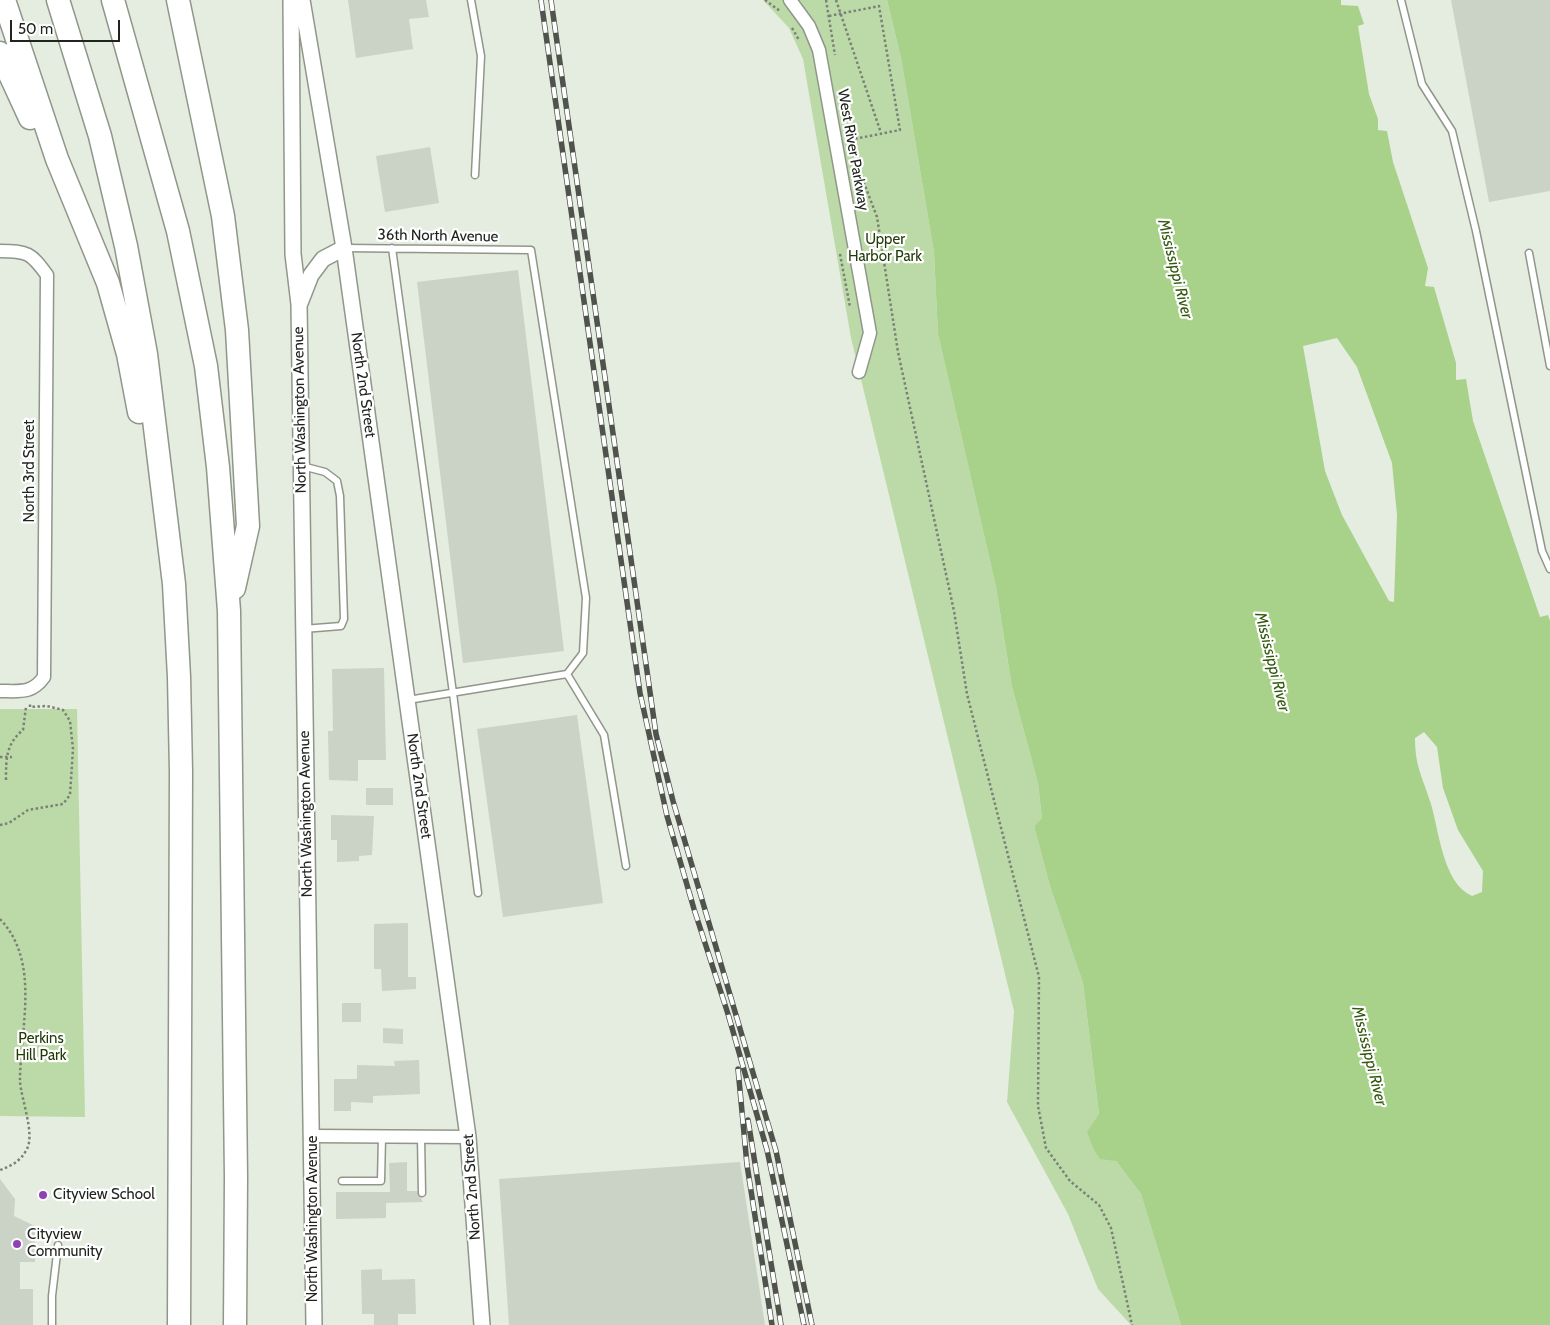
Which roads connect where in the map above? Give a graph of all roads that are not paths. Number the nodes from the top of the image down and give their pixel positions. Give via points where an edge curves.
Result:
1 (4, 0) edge
2 (58, 0) edge
3 (113, 0) edge
4 (178, 0) edge
5 (290, 0) edge
6 (302, 0) edge
7 (470, 0) edge
8 (790, 0) edge
9 (1401, 0) edge
10 (0, 53) edge
11 (57, 159) junction
12 (475, 175) dead end
13 (344, 248) junction
14 (392, 248) junction
15 (0, 251) edge
16 (1529, 253) dead end
17 (299, 304) junction
18 (1550, 366) edge
19 (859, 372) dead end
20 (301, 466) junction
21 (1550, 569) edge
22 (229, 611) junction
23 (303, 629) junction
24 (567, 674) junction
25 (180, 678) junction
26 (0, 690) edge
27 (453, 693) junction
28 (407, 700) junction
29 (626, 866) dead end
30 (478, 893) dead end
31 (313, 1136) junction
32 (382, 1136) junction
33 (421, 1136) junction
34 (468, 1137) junction
35 (342, 1181) dead end
36 (422, 1192) dead end
37 (58, 1245) dead end
38 (52, 1325) edge
39 (179, 1325) edge
40 (235, 1325) edge
41 (314, 1325) edge
42 (482, 1325) edge

1 - 11 highway
2 - 25 highway via 110,173 143,336 174,584
3 - 22 highway via 178,232 202,342 213,418
4 - 22 highway via 222,216 237,330 248,526
5 - 17 street, North Washington Avenue via 293,254
6 - 13 street
7 - 12 lane via 481,56
8 - 19 street, West River Parkway via 809,26 819,50 870,333
9 - 21 lane via 1422,84 1452,131 1542,550
10 - 11 highway via 38,135
11 - 25 highway via 108,282 128,354
13 - 14 lane, 36th North Avenue
13 - 17 street, North Washington Avenue via 322,259 311,275
13 - 28 street, North 2nd Street
14 - 24 lane, 36th North Avenue via 531,250 586,598 583,653
14 - 27 lane
15 - 26 street, North 3rd Street via 19,251 35,258 47,275 44,676 37,687
16 - 18 lane
17 - 20 street, North Washington Avenue
20 - 23 street, North Washington Avenue
20 - 23 lane via 325,472 337,480 344,619 341,626
22 - 40 highway
23 - 31 street, North Washington Avenue
24 - 27 lane
24 - 29 lane via 604,735
25 - 39 highway
27 - 28 lane
27 - 30 lane
28 - 34 street, North 2nd Street
31 - 32 street
31 - 41 street, North Washington Avenue
32 - 33 street
32 - 35 lane via 381,1181
33 - 34 street
33 - 36 lane
34 - 42 street, North 2nd Street
37 - 38 lane

